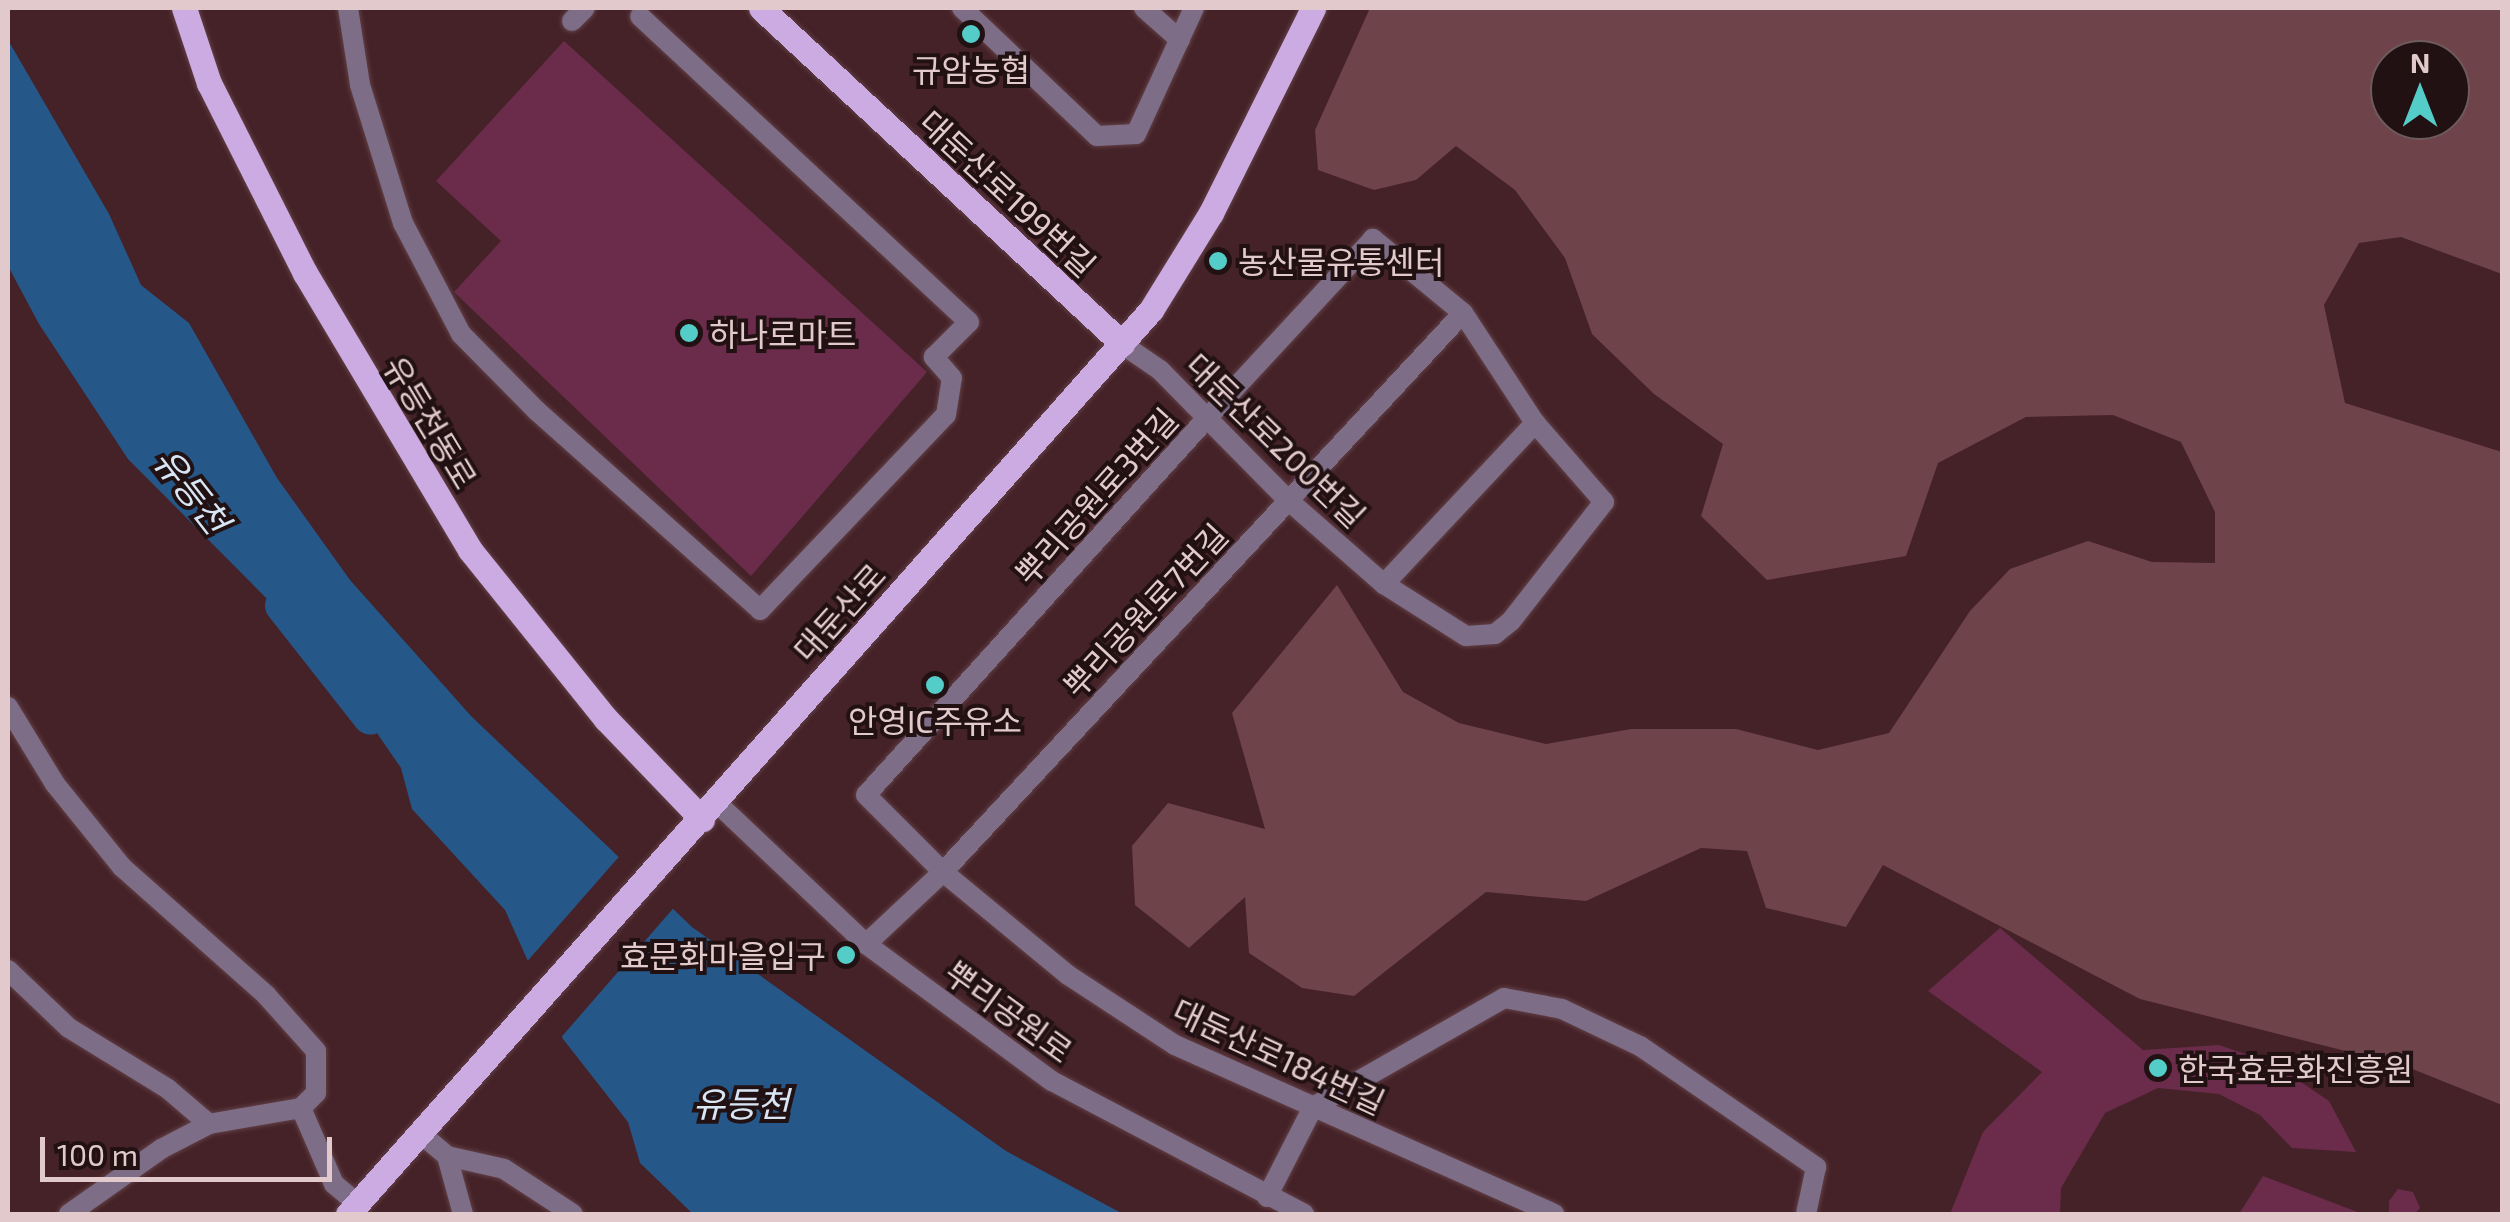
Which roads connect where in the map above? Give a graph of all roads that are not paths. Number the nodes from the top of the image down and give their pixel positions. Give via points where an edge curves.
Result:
1 (184, 8) edge
2 (348, 8) edge
3 (761, 8) edge
4 (962, 8) edge
5 (1144, 8) edge
6 (1194, 8) edge
7 (1313, 8) edge
8 (640, 16) dead end
9 (1180, 40) junction
10 (1373, 239) joint
11 (1463, 313) junction
12 (1122, 344) junction
13 (1207, 418) junction
14 (1536, 423) junction
15 (1288, 500) junction
16 (1384, 584) junction
17 (8, 707) edge
18 (866, 795) joint
19 (709, 810) junction
20 (943, 872) junction
21 (866, 944) junction
22 (8, 970) edge
23 (1313, 1106) junction
24 (301, 1108) junction
25 (209, 1124) junction
26 (420, 1134) junction
27 (447, 1156) junction
28 (1267, 1197) junction
29 (353, 1209) edge
30 (69, 1214) edge
31 (463, 1214) edge
32 (573, 1214) edge
33 (1304, 1214) edge
34 (1554, 1214) edge
35 (1806, 1214) edge

1 - 19 main road, 유등천동로 via 209,83 305,272 470,550 606,719
2 - 8 street via 360,85 403,223 462,334 537,411 760,610 946,415 952,378 934,357 969,322
3 - 12 main road, 대둔산로199번길
4 - 9 street via 1097,136 1136,134
5 - 9 street
6 - 9 street
7 - 12 main road, 대둔산로 via 1183,264
10 - 11 street, 대둔산로200번길
10 - 13 street, 뿌리공원로3번길
11 - 14 street, 대둔산로200번길
11 - 15 street, 뿌리공원로7번길
12 - 13 street, 대둔산로200번길
12 - 19 main road, 대둔산로
13 - 15 street, 대둔산로200번길
13 - 18 street, 뿌리공원로3번길
14 - 16 street
14 - 16 street, 대둔산로200번길 via 1604,502 1512,621 1494,634 1466,636
15 - 16 street, 대둔산로200번길
15 - 20 street, 뿌리공원로7번길
17 - 24 street via 55,784 122,867 266,995 316,1051 316,1093
18 - 20 street, 대둔산로184번길
19 - 21 street, 뿌리공원로
19 - 26 main road, 대둔산로
20 - 21 street, 뿌리공원로7번길
20 - 23 street, 대둔산로184번길 via 1068,976 1175,1045
21 - 28 street, 뿌리공원로 via 1052,1081
22 - 25 street via 69,1028 168,1089
23 - 28 street
23 - 34 street, 대둔산로184번길
23 - 35 street via 1504,998 1531,1002 1640,1046 1816,1167
24 - 25 street
24 - 29 street via 334,1184
25 - 30 street via 160,1148
26 - 27 street
26 - 29 main road, 대둔산로
27 - 31 street
27 - 32 street via 504,1169
28 - 33 street, 뿌리공원로

